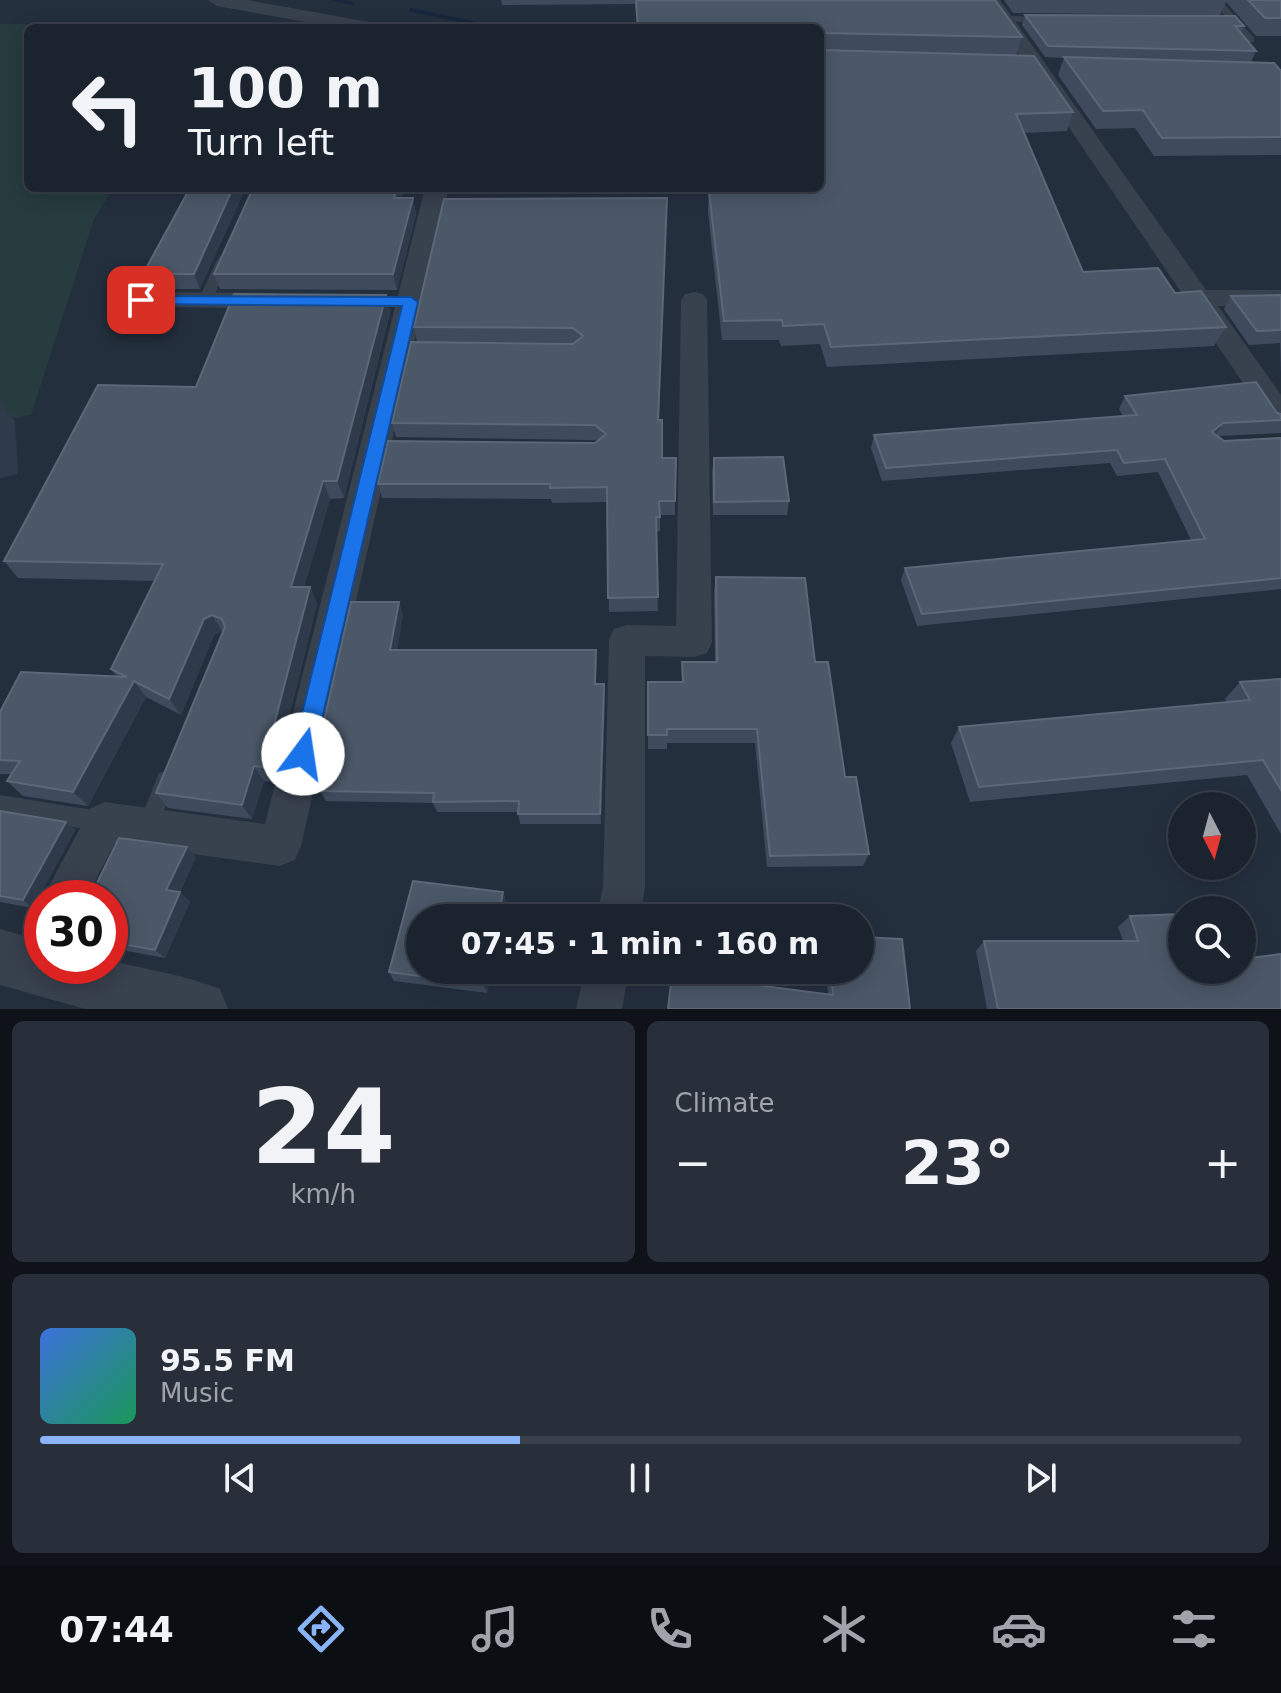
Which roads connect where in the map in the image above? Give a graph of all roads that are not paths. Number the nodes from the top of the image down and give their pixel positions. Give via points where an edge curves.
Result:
1 (217, 0) edge
2 (991, 0) edge
3 (1216, 0) edge
4 (1004, 19) junction
5 (1050, 20) edge
6 (1219, 21) edge
7 (1235, 21) junction
8 (347, 24) edge
9 (1251, 40) edge
10 (1007, 64) edge
11 (1038, 64) junction
12 (1069, 65) edge
13 (436, 192) edge
14 (230, 244) edge
15 (1195, 298) junction
16 (1281, 298) edge
17 (141, 300) dead end
18 (694, 300) dead end
19 (205, 301) junction
20 (300, 301) edge
21 (1281, 417) edge
22 (176, 757) edge
23 (0, 805) edge
24 (105, 822) junction
25 (147, 828) junction
26 (73, 880) edge
27 (621, 904) edge
28 (23, 953) edge
29 (604, 984) edge
30 (172, 1007) edge
31 (599, 1009) edge

1 - 8 street
2 - 4 street
3 - 7 lane
4 - 5 lane
4 - 11 street
6 - 7 lane
7 - 9 lane
10 - 11 street
11 - 12 street
11 - 15 street
13 - 25 street via 395,302 407,350 280,846
14 - 19 lane
15 - 16 street
15 - 21 street
17 - 19 street
18 - 27 street via 694,642 627,640
19 - 20 street
22 - 25 lane
23 - 24 lane
24 - 25 street
24 - 26 street
28 - 30 street
29 - 31 street

